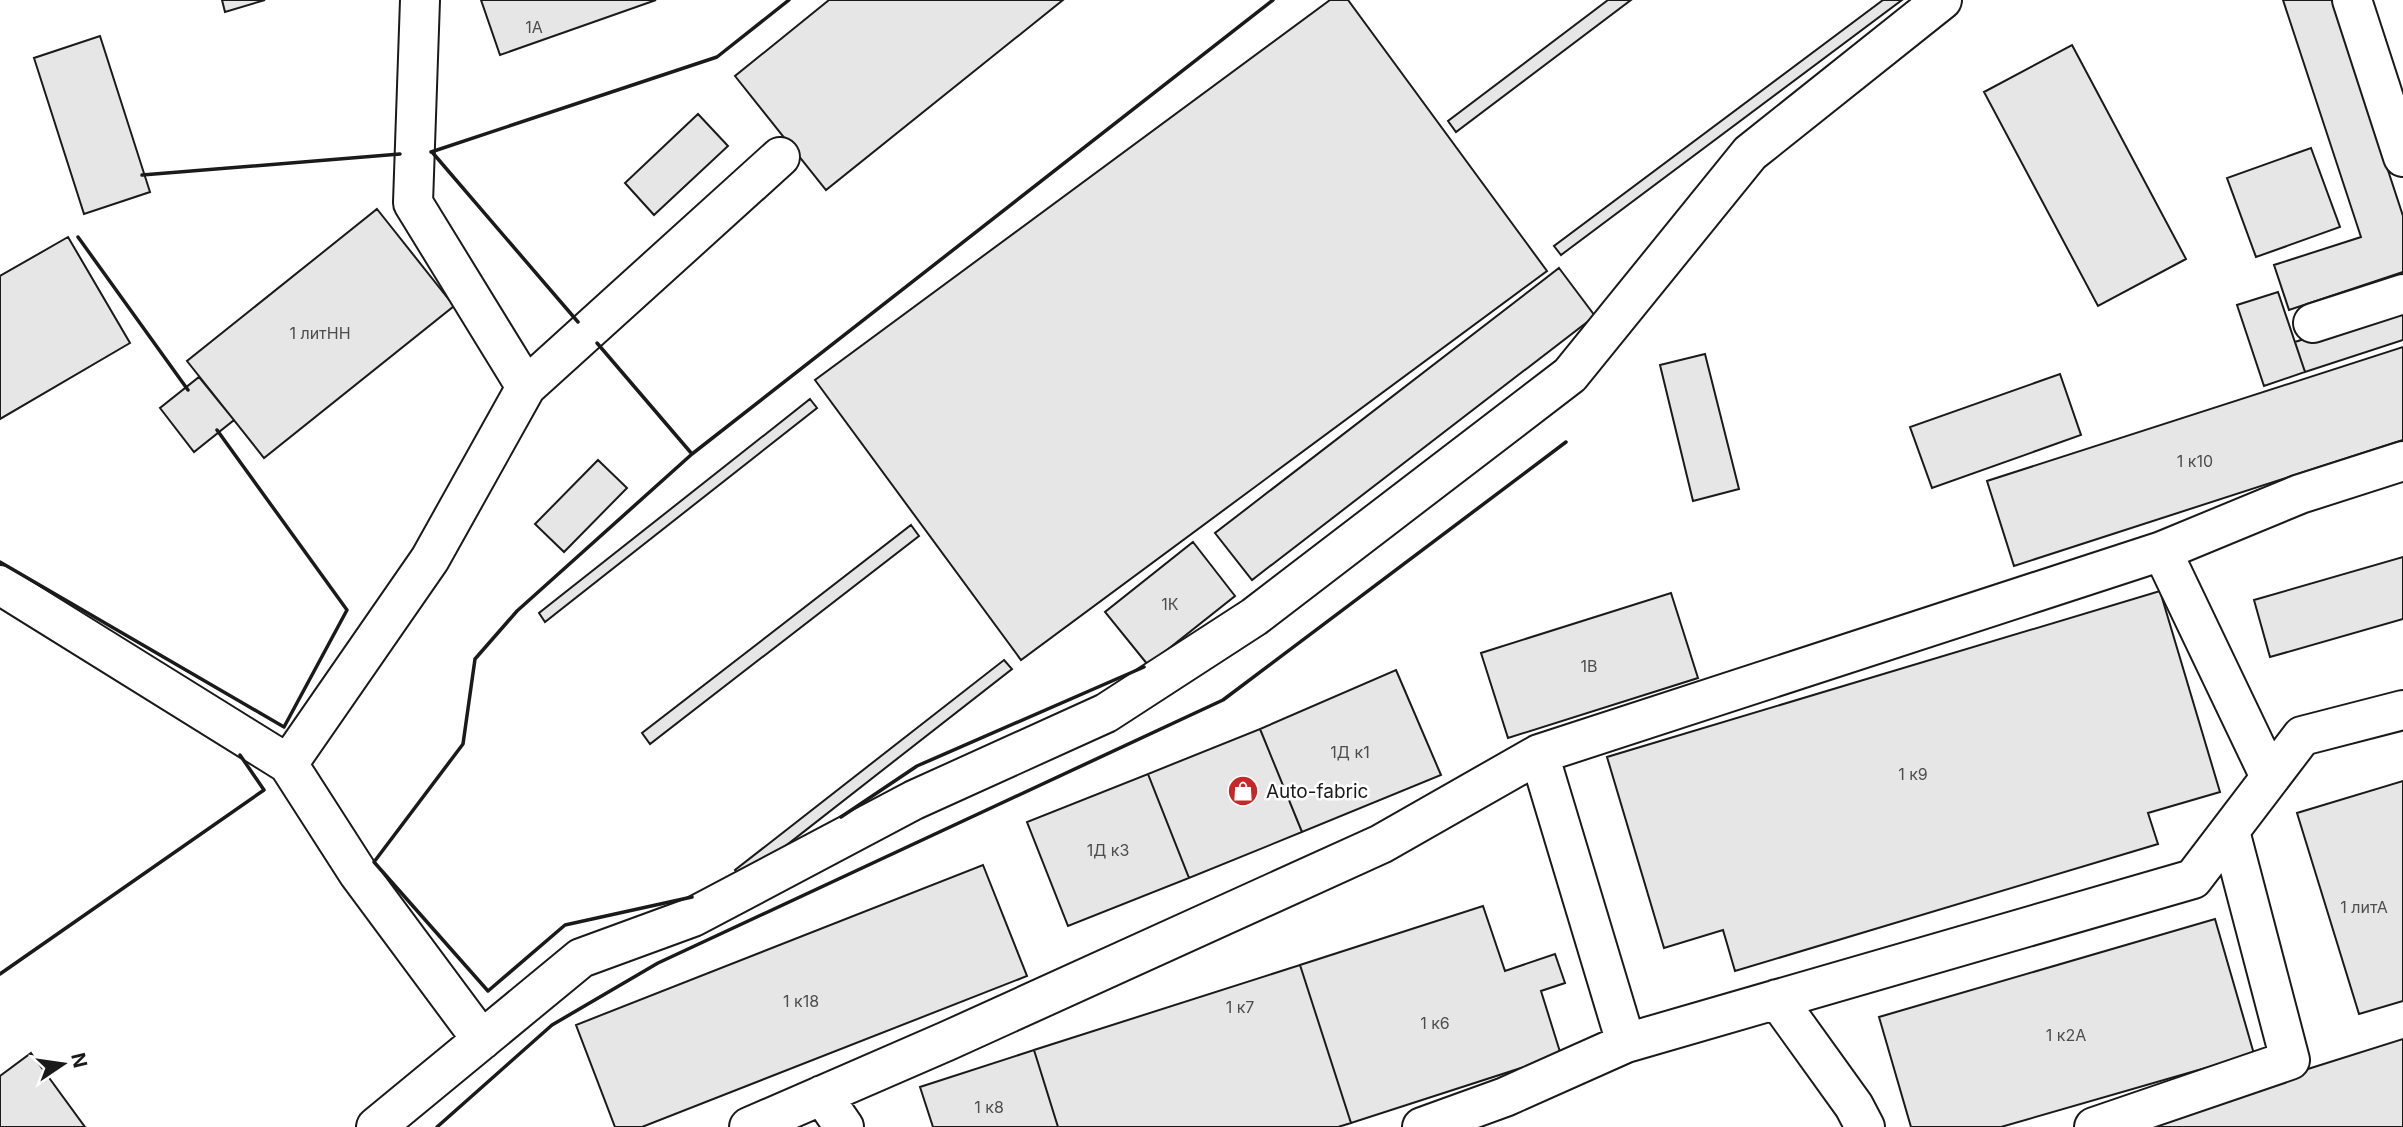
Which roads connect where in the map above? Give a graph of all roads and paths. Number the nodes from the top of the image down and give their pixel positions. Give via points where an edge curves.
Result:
1 (421, 0) edge
2 (1942, 0) edge
3 (2352, 0) edge
4 (780, 157) dead end
5 (2403, 157) edge
6 (2403, 294) edge
7 (2313, 323) dead end
8 (526, 387) junction
9 (2403, 461) edge
10 (2162, 551) junction
11 (0, 586) edge
12 (2403, 710) edge
13 (1539, 754) junction
14 (288, 764) junction
15 (2270, 777) junction
16 (2230, 831) junction
17 (1777, 999) junction
18 (482, 1040) junction
19 (1626, 1043) junction
20 (822, 1095) junction
21 (1501, 1112) edge
22 (376, 1127) edge
23 (749, 1127) edge
24 (844, 1127) edge
25 (1422, 1127) edge
26 (1865, 1127) edge
27 (2094, 1127) edge

1 - 8 lane via 413,203
2 - 18 lane via 1750,153 1570,374 1254,617 1106,713 914,800 692,917 581,958
3 - 5 lane
4 - 8 lane
6 - 7 lane
8 - 14 lane via 430,559
9 - 10 lane via 2300,494
10 - 13 lane
10 - 15 lane
11 - 14 lane
12 - 15 lane via 2302,736
13 - 19 lane
13 - 20 lane via 1381,844
14 - 18 lane via 358,873
15 - 16 lane
16 - 17 lane via 2193,879
16 - 27 lane via 2290,1060
17 - 19 lane
17 - 26 lane
18 - 22 lane
19 - 21 lane
20 - 23 lane
20 - 24 lane
21 - 25 lane

